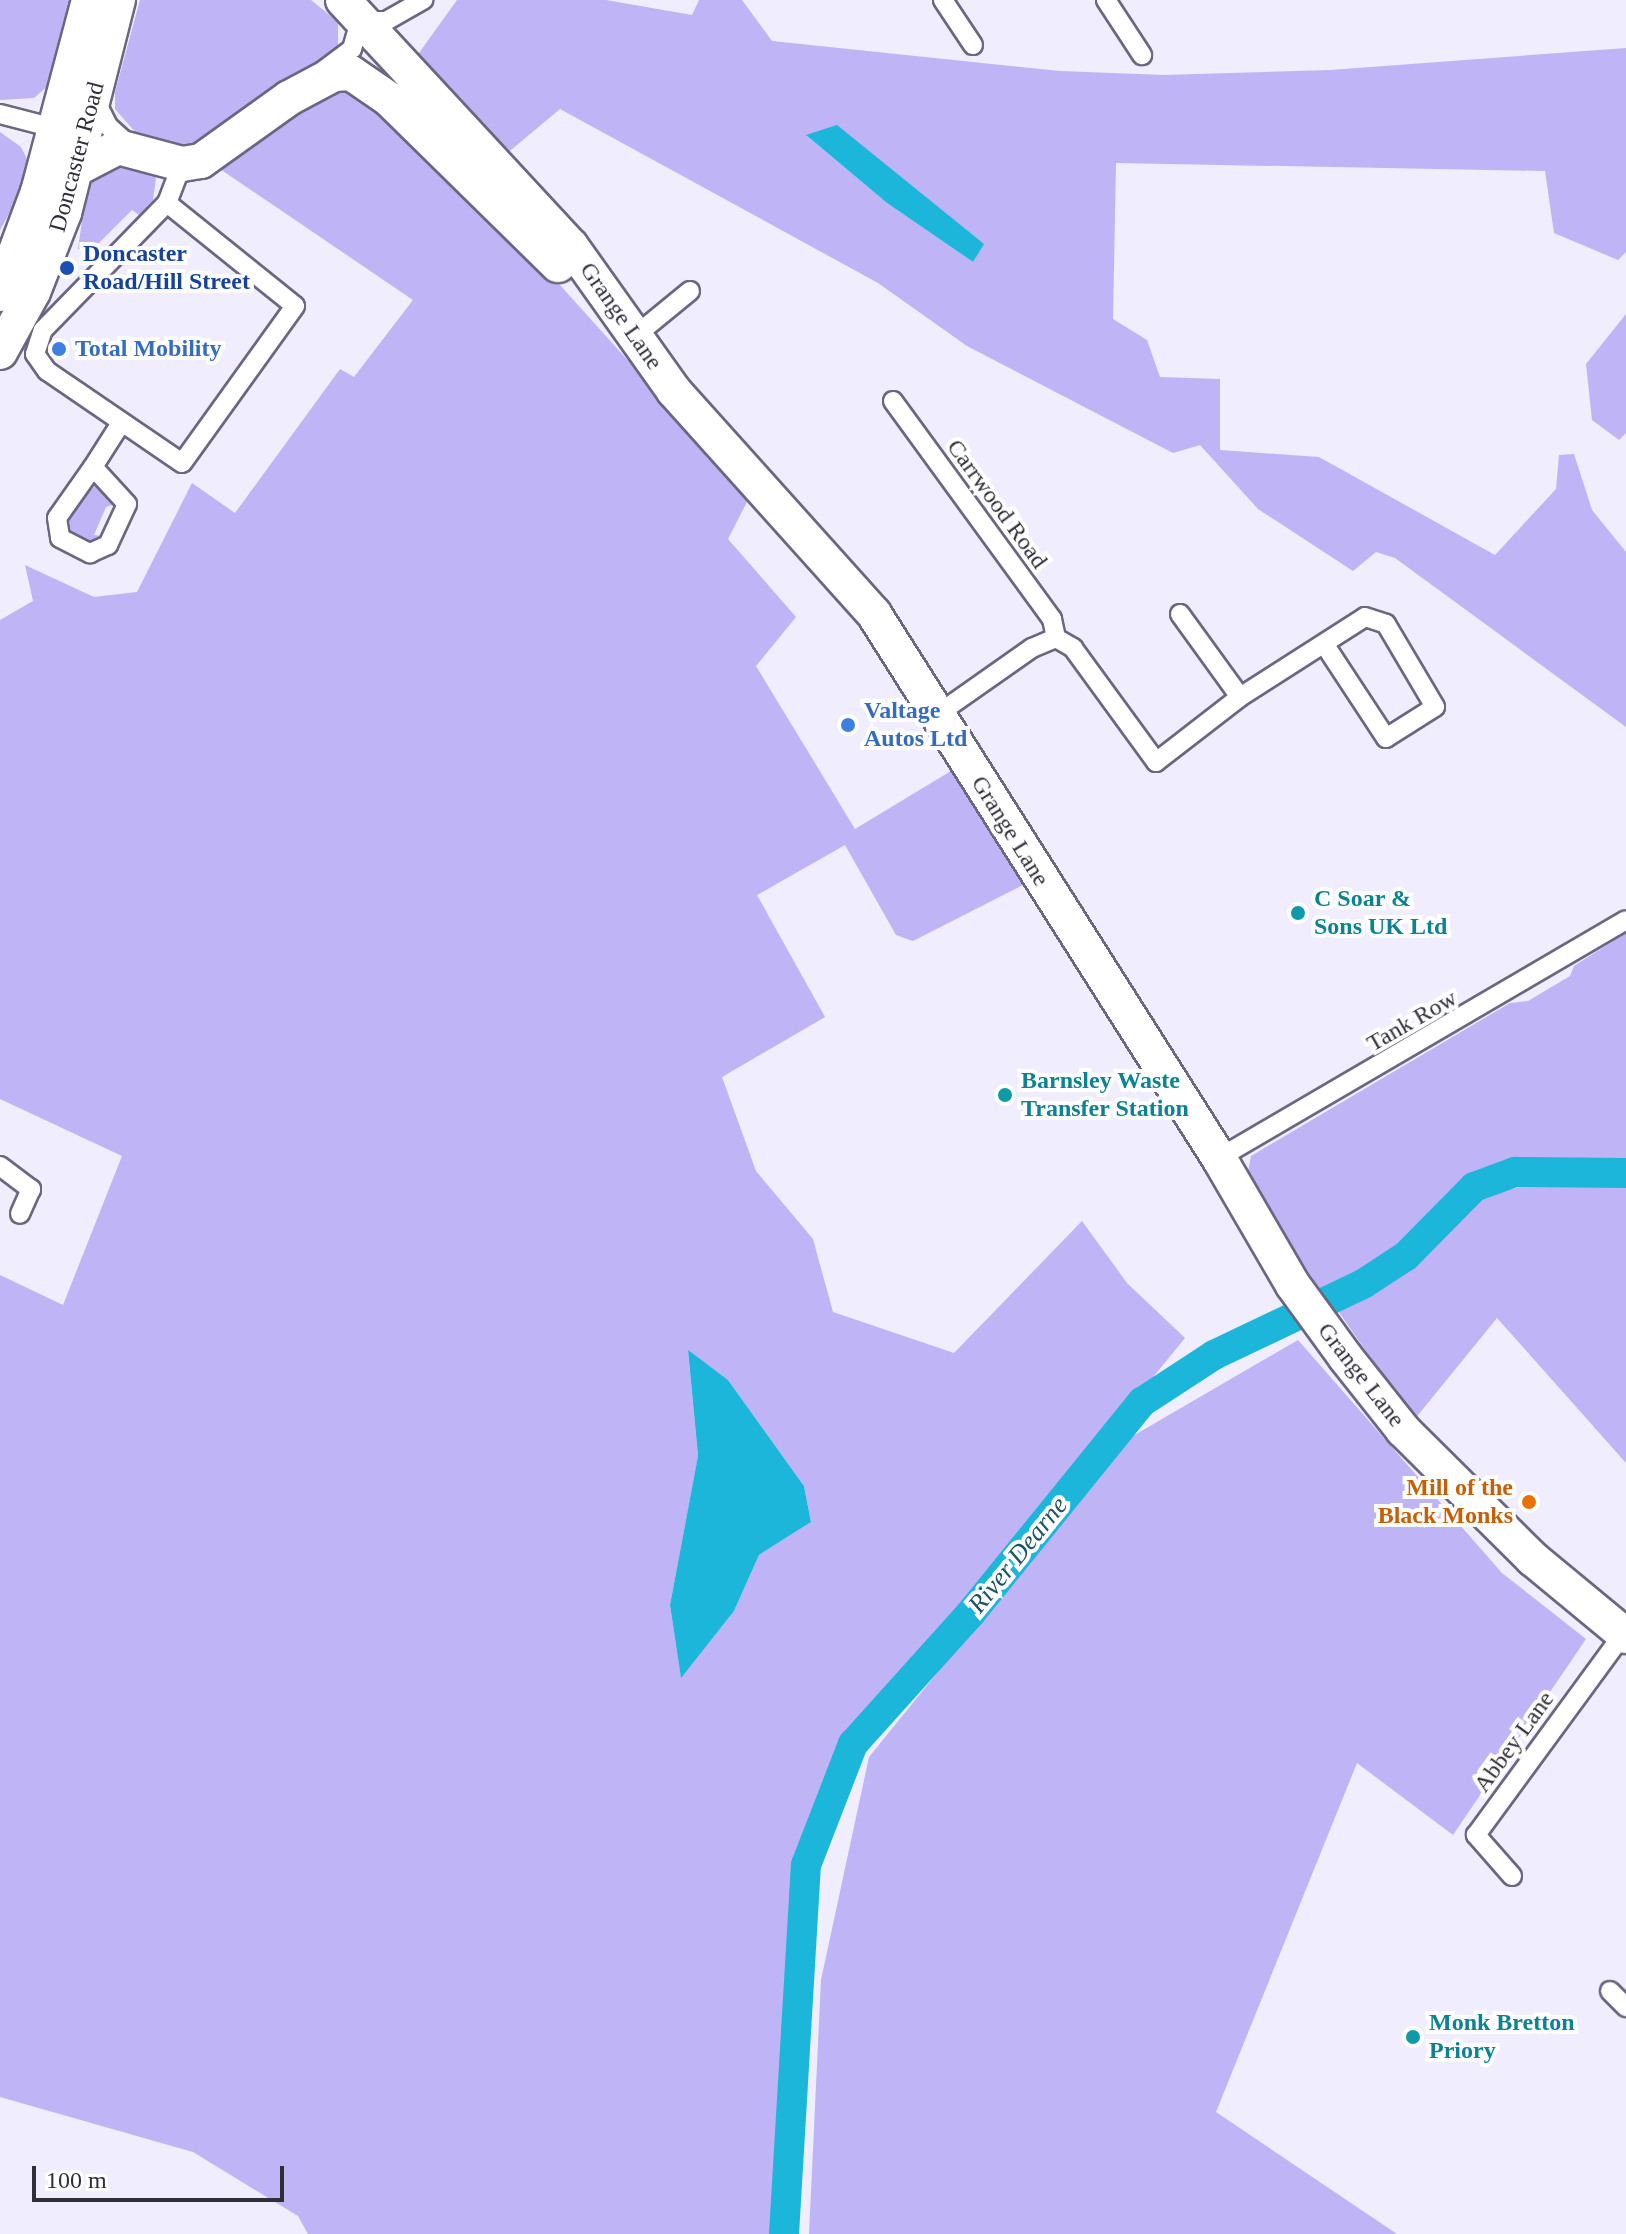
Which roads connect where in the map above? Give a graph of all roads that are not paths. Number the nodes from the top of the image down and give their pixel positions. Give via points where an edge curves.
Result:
1 (89, 0) edge
2 (106, 0) edge
3 (118, 0) edge
4 (423, 0) edge
5 (943, 0) edge
6 (1106, 0) edge
7 (351, 11) edge
8 (1142, 19) dead end
9 (1126, 30) junction
10 (973, 45) dead end
11 (1142, 55) dead end
12 (103, 60) junction
13 (78, 95) junction
14 (289, 98) junction
15 (0, 114) edge
16 (54, 128) junction
17 (131, 147) junction
18 (182, 164) junction
19 (74, 170) junction
20 (167, 203) junction
21 (690, 291) dead end
22 (0, 294) edge
23 (635, 336) junction
24 (0, 352) edge
25 (893, 401) dead end
26 (121, 423) junction
27 (93, 467) junction
28 (1180, 614) dead end
29 (1056, 638) junction
30 (1325, 645) junction
31 (1240, 697) junction
32 (938, 714) junction
33 (1626, 920) edge
34 (1219, 1158) junction
35 (0, 1166) edge
36 (20, 1214) dead end
37 (1624, 1635) edge
38 (1512, 1876) dead end
39 (1610, 1991) dead end
40 (1626, 2007) edge

1 - 13 highway, Doncaster Road
2 - 13 highway
3 - 12 highway, Doncaster Road
4 - 7 street via 386,21
5 - 10 street
6 - 9 street
7 - 14 street via 352,49
7 - 23 highway, Grange Lane via 571,246
8 - 9 street
9 - 11 street
12 - 13 highway, Doncaster Road
12 - 16 highway via 71,124
13 - 16 highway, Doncaster Road
13 - 17 street
13 - 19 highway, Doncaster Road
14 - 18 highway via 201,161
14 - 23 highway via 334,74 358,76 389,99
15 - 16 street
16 - 22 highway, Doncaster Road via 28,224
17 - 18 highway
17 - 19 highway via 105,151
18 - 20 street
19 - 24 highway, Doncaster Road via 53,245
20 - 26 street via 43,330 35,354 47,371
20 - 26 street via 295,306 182,463
21 - 23 street
23 - 32 highway, Grange Lane via 674,391 874,614
25 - 29 street, Carrwood Road via 1052,619
26 - 27 street
27 - 27 street via 116,486 127,504 108,545 90,553 60,538 57,518
28 - 31 street
29 - 31 street, Carrwood Road via 1073,648 1156,762
29 - 32 street via 1032,648
30 - 30 street, Carrwood Road via 1365,617 1386,624 1435,707 1386,738
30 - 31 street, Carrwood Road
32 - 34 highway, Grange Lane
33 - 34 street, Tank Row
34 - 37 highway, Grange Lane via 1293,1285 1403,1430 1533,1559
35 - 36 street via 31,1189
37 - 38 street, Abbey Lane via 1476,1835
39 - 40 street

